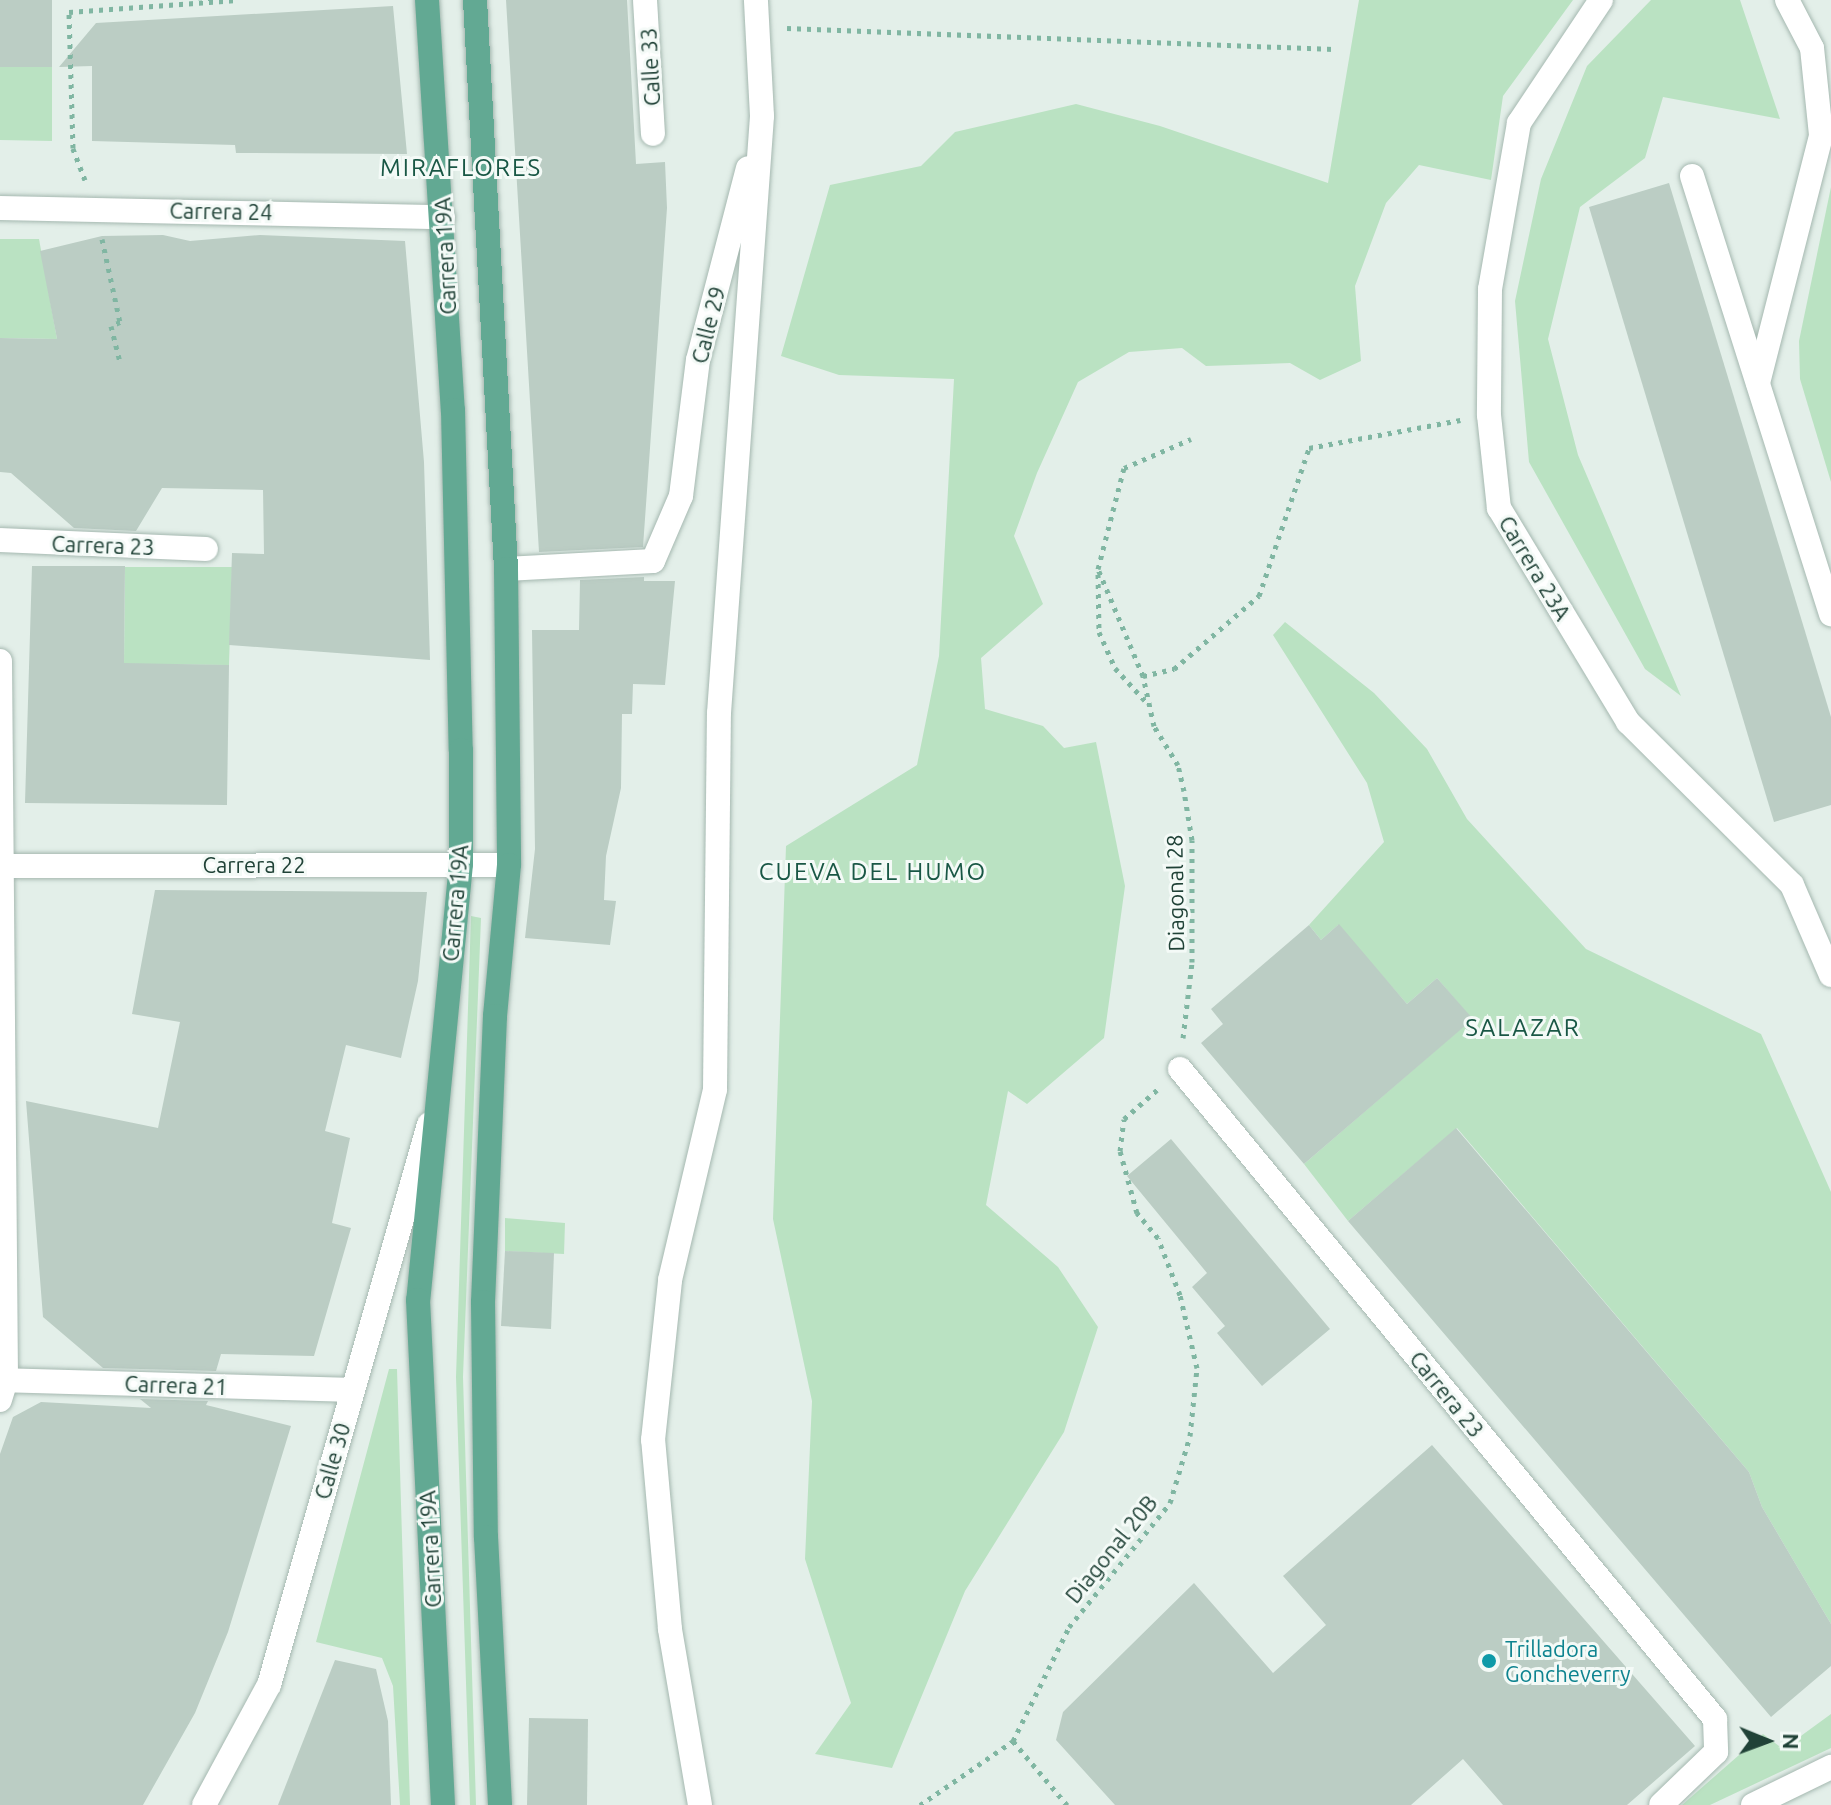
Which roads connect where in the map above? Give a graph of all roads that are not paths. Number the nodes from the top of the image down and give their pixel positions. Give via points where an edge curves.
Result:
1 (427, 0) edge
2 (475, 0) edge
3 (645, 0) edge
4 (756, 0) edge
5 (1601, 0) edge
6 (1787, 0) edge
7 (762, 116) junction
8 (653, 134) dead end
9 (1692, 176) dead end
10 (0, 208) edge
11 (443, 217) junction
12 (1758, 384) junction
13 (0, 540) edge
14 (206, 549) dead end
15 (506, 569) junction
16 (1831, 614) edge
17 (0, 661) edge
18 (461, 864) junction
19 (509, 865) junction
20 (1, 866) edge
21 (1831, 975) edge
22 (1180, 1069) road end
23 (434, 1106) junction
24 (2, 1387) edge
25 (352, 1390) junction
26 (1831, 1767) edge
27 (204, 1805) edge
28 (443, 1805) edge
29 (500, 1805) edge
30 (700, 1805) edge
31 (1661, 1805) edge
32 (1753, 1805) edge

1 - 11 main road, Carrera 19A
2 - 15 main road, Carrera 19A
3 - 8 street, Calle 33
4 - 7 street
5 - 21 street, Carrera 23A via 1519,123 1490,289 1489,415 1499,508 1620,709 1792,885
6 - 12 street via 1812,48 1821,135
7 - 15 street, Calle 29 via 698,360 681,496 668,537 653,561
7 - 30 street via 719,713 715,1089 670,1280 653,1440 670,1629
9 - 12 street
10 - 11 street, Carrera 24
11 - 18 main road, Carrera 19A via 453,410
12 - 16 street
13 - 14 street, Carrera 23
15 - 19 main road, Carrera 19A
17 - 20 street
18 - 19 street, Carrera 22
18 - 20 street, Carrera 22
18 - 23 main road, Carrera 19A
19 - 29 main road, Carrera 19A via 495,1016 483,1302 486,1537
20 - 24 street
22 - 31 street, Carrera 23 via 1715,1719 1716,1752
23 - 25 street, Calle 30
23 - 28 main road, Carrera 19A via 418,1300
24 - 25 street, Carrera 21
25 - 27 street, Calle 30 via 269,1685
26 - 32 street

